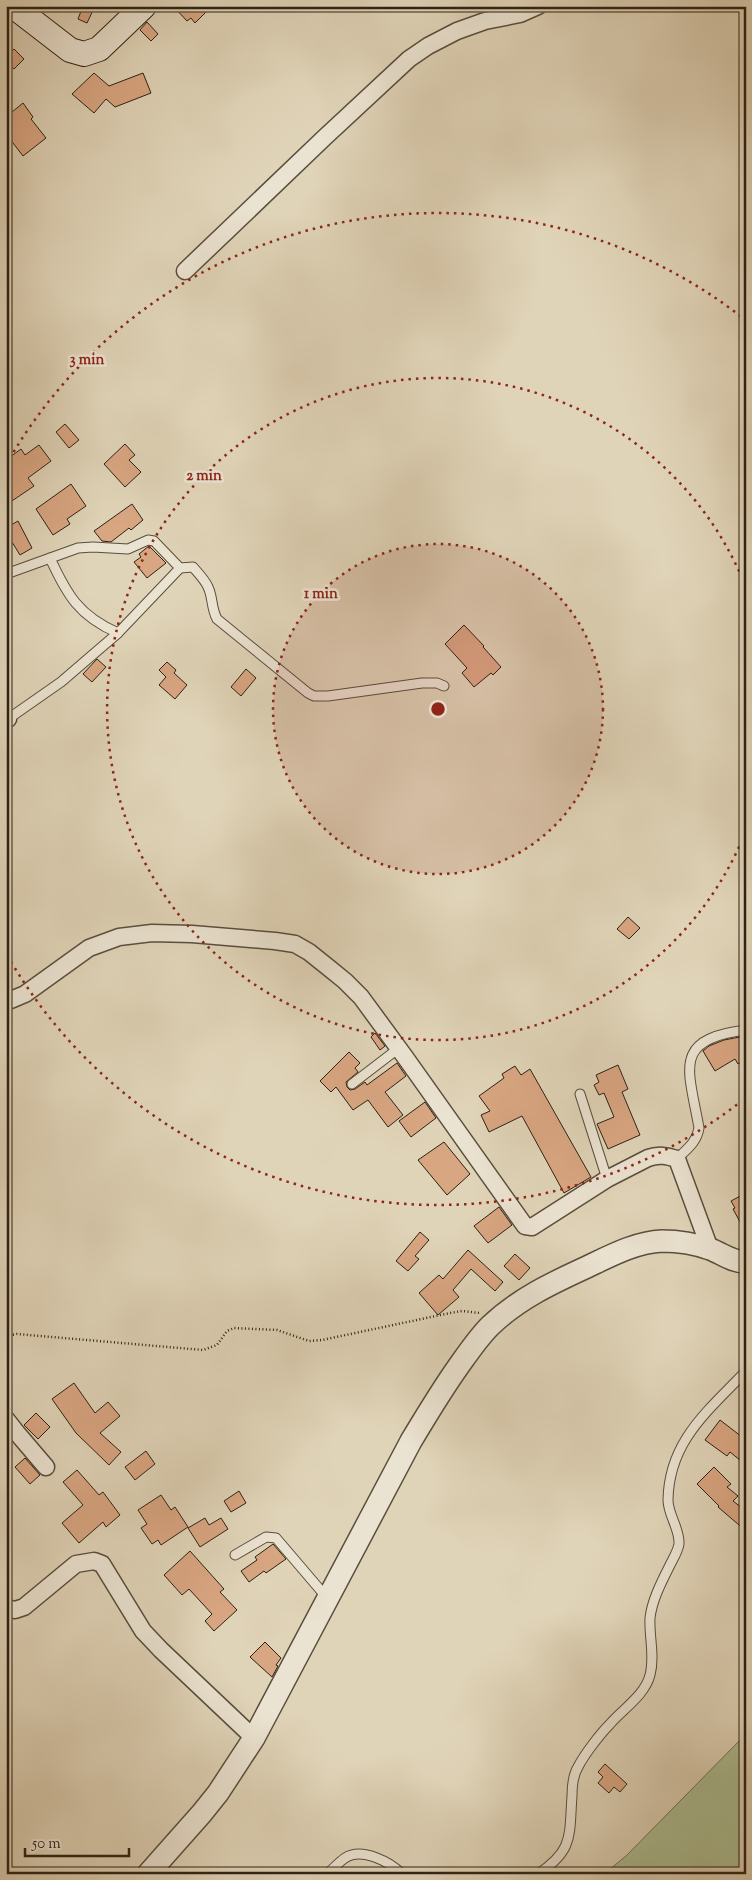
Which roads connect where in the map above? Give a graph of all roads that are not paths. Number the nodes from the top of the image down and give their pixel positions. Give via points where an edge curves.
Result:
1 (13, 6) edge
2 (144, 6) edge
3 (538, 6) edge
4 (185, 271) dead end
5 (50, 558) junction
6 (180, 568) junction
7 (6, 574) edge
8 (118, 633) junction
9 (444, 686) dead end
10 (7, 720) edge
11 (6, 1002) edge
12 (746, 1030) edge
13 (399, 1048) junction
14 (352, 1084) dead end
15 (580, 1094) dead end
16 (677, 1159) junction
17 (607, 1179) junction
18 (710, 1249) junction
19 (746, 1262) edge
20 (746, 1371) edge
21 (6, 1419) edge
22 (11, 1438) edge
23 (46, 1467) dead end
24 (235, 1555) dead end
25 (328, 1599) junction
26 (6, 1608) edge
27 (254, 1738) junction
28 (148, 1874) edge
29 (327, 1874) edge
30 (402, 1874) edge
31 (538, 1874) edge

1 - 2 main road via 70,50 84,54 99,48
3 - 4 street via 457,31 409,59
5 - 6 lane via 78,548 128,549 154,540
5 - 7 lane
5 - 8 lane via 74,602 86,615
6 - 8 lane
6 - 9 lane via 192,567 205,582 217,619 314,696 422,682
8 - 10 lane via 61,682
11 - 13 street via 25,994 89,948 119,937 152,933 192,934 286,942 308,952 345,981
12 - 16 lane via 713,1035 697,1046 690,1059 699,1128 696,1141
13 - 14 lane
13 - 17 street via 525,1226 532,1228
15 - 17 lane
16 - 17 street via 655,1155
16 - 18 street
18 - 19 street
18 - 25 street via 662,1241 613,1254 546,1286 490,1326 420,1425
20 - 31 lane via 682,1443 668,1491 668,1508 679,1544 650,1617 651,1674 644,1690 608,1726 578,1767 572,1784 565,1850 556,1862
21 - 22 street
22 - 23 street
24 - 25 lane via 266,1537 276,1538
25 - 27 street
26 - 27 street via 24,1607 76,1564 94,1560 102,1564 143,1631
27 - 28 street via 202,1813
29 - 30 lane via 346,1857 366,1855 382,1859

